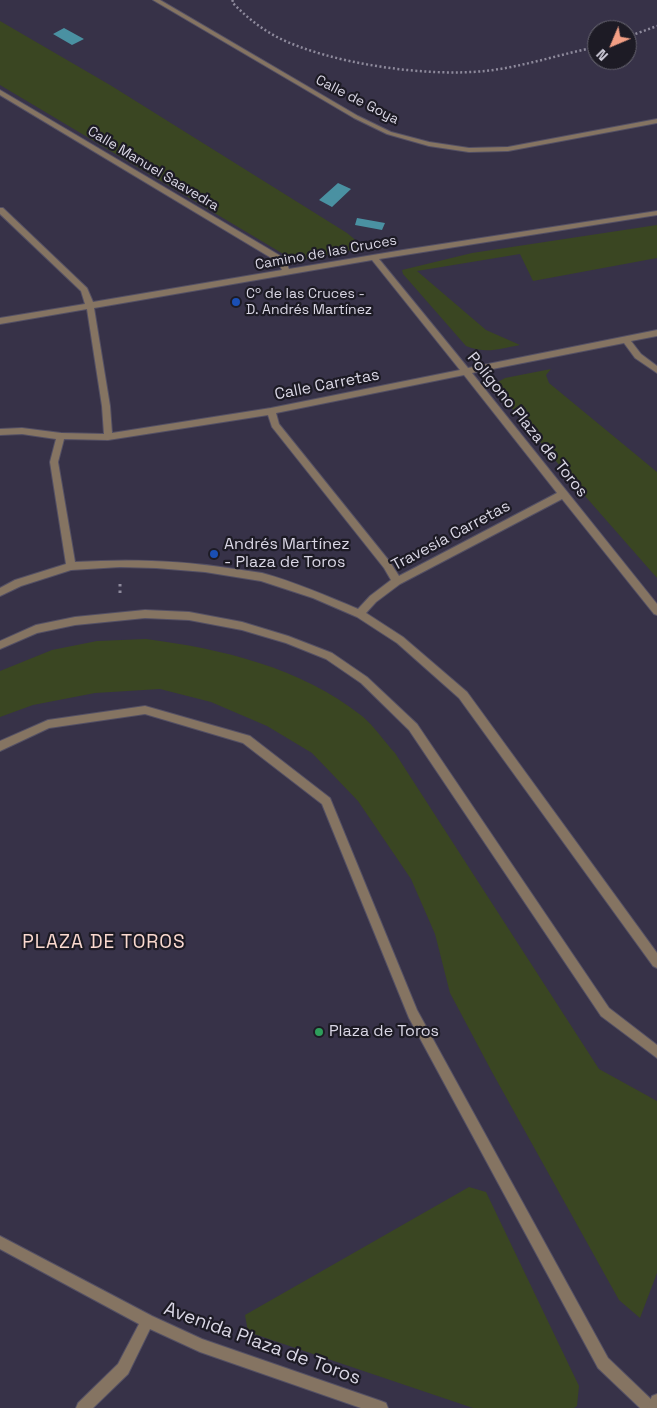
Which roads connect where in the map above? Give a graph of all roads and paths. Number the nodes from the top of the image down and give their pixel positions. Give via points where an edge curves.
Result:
1 (156, 0) edge
2 (233, 0) edge
3 (657, 26) edge
4 (637, 33) edge
5 (587, 49) edge
6 (0, 92) edge
7 (657, 120) edge
8 (0, 210) edge
9 (657, 213) edge
10 (374, 257) junction
11 (287, 273) junction
12 (90, 306) junction
13 (0, 321) edge
14 (657, 333) edge
15 (626, 340) junction
16 (657, 370) edge
17 (466, 373) junction
18 (270, 411) junction
19 (0, 432) edge
20 (61, 436) junction
21 (108, 437) junction
22 (563, 494) junction
23 (120, 563) junction
24 (71, 566) junction
25 (397, 581) junction
26 (0, 592) edge
27 (657, 611) edge
28 (360, 614) junction
29 (120, 616) junction
30 (0, 645) edge
31 (0, 746) edge
32 (657, 962) edge
33 (657, 1052) edge
34 (0, 1242) edge
35 (147, 1321) junction
36 (657, 1401) edge
37 (83, 1408) edge
38 (381, 1408) edge
39 (650, 1408) edge
40 (654, 1408) edge

1 - 7 street, Calle de Goya via 356,117 389,133 430,144 469,150 508,149
2 - 5 path via 259,25 290,43 360,61 412,69 446,73 485,71
3 - 4 path
6 - 11 street, Calle Manuel Saavedra via 281,260
8 - 12 street via 84,290
9 - 10 street, Camino de las Cruces
10 - 11 street, Camino de las Cruces
10 - 17 street, Polígono Plaza de Toros
11 - 12 street, Camino de las Cruces
12 - 13 street, Camino de las Cruces
12 - 21 street
14 - 15 street, Calle Carretas
15 - 16 street via 638,356
15 - 17 street, Calle Carretas
17 - 18 street, Calle Carretas
17 - 22 street, Polígono Plaza de Toros
18 - 21 street, Calle Carretas
18 - 25 street via 275,425
19 - 20 street, Calle Carretas
20 - 21 street, Calle Carretas
20 - 24 street via 54,462
22 - 25 street, Travesía Carretas
22 - 27 street, Polígono Plaza de Toros
23 - 24 street
23 - 28 street via 205,568 261,577
23 - 29 path
24 - 26 street
25 - 28 street, Travesía Carretas via 373,599
28 - 32 street via 400,640 463,694
29 - 30 street via 36,629
29 - 33 street via 189,616 242,626 328,656 364,680 413,727 605,1012
31 - 39 street via 48,724 145,710 246,739 326,801 413,1014 603,1363
34 - 35 street, Avenida Plaza de Toros
35 - 37 street via 123,1369
35 - 38 street, Avenida Plaza de Toros via 200,1345
36 - 40 street

